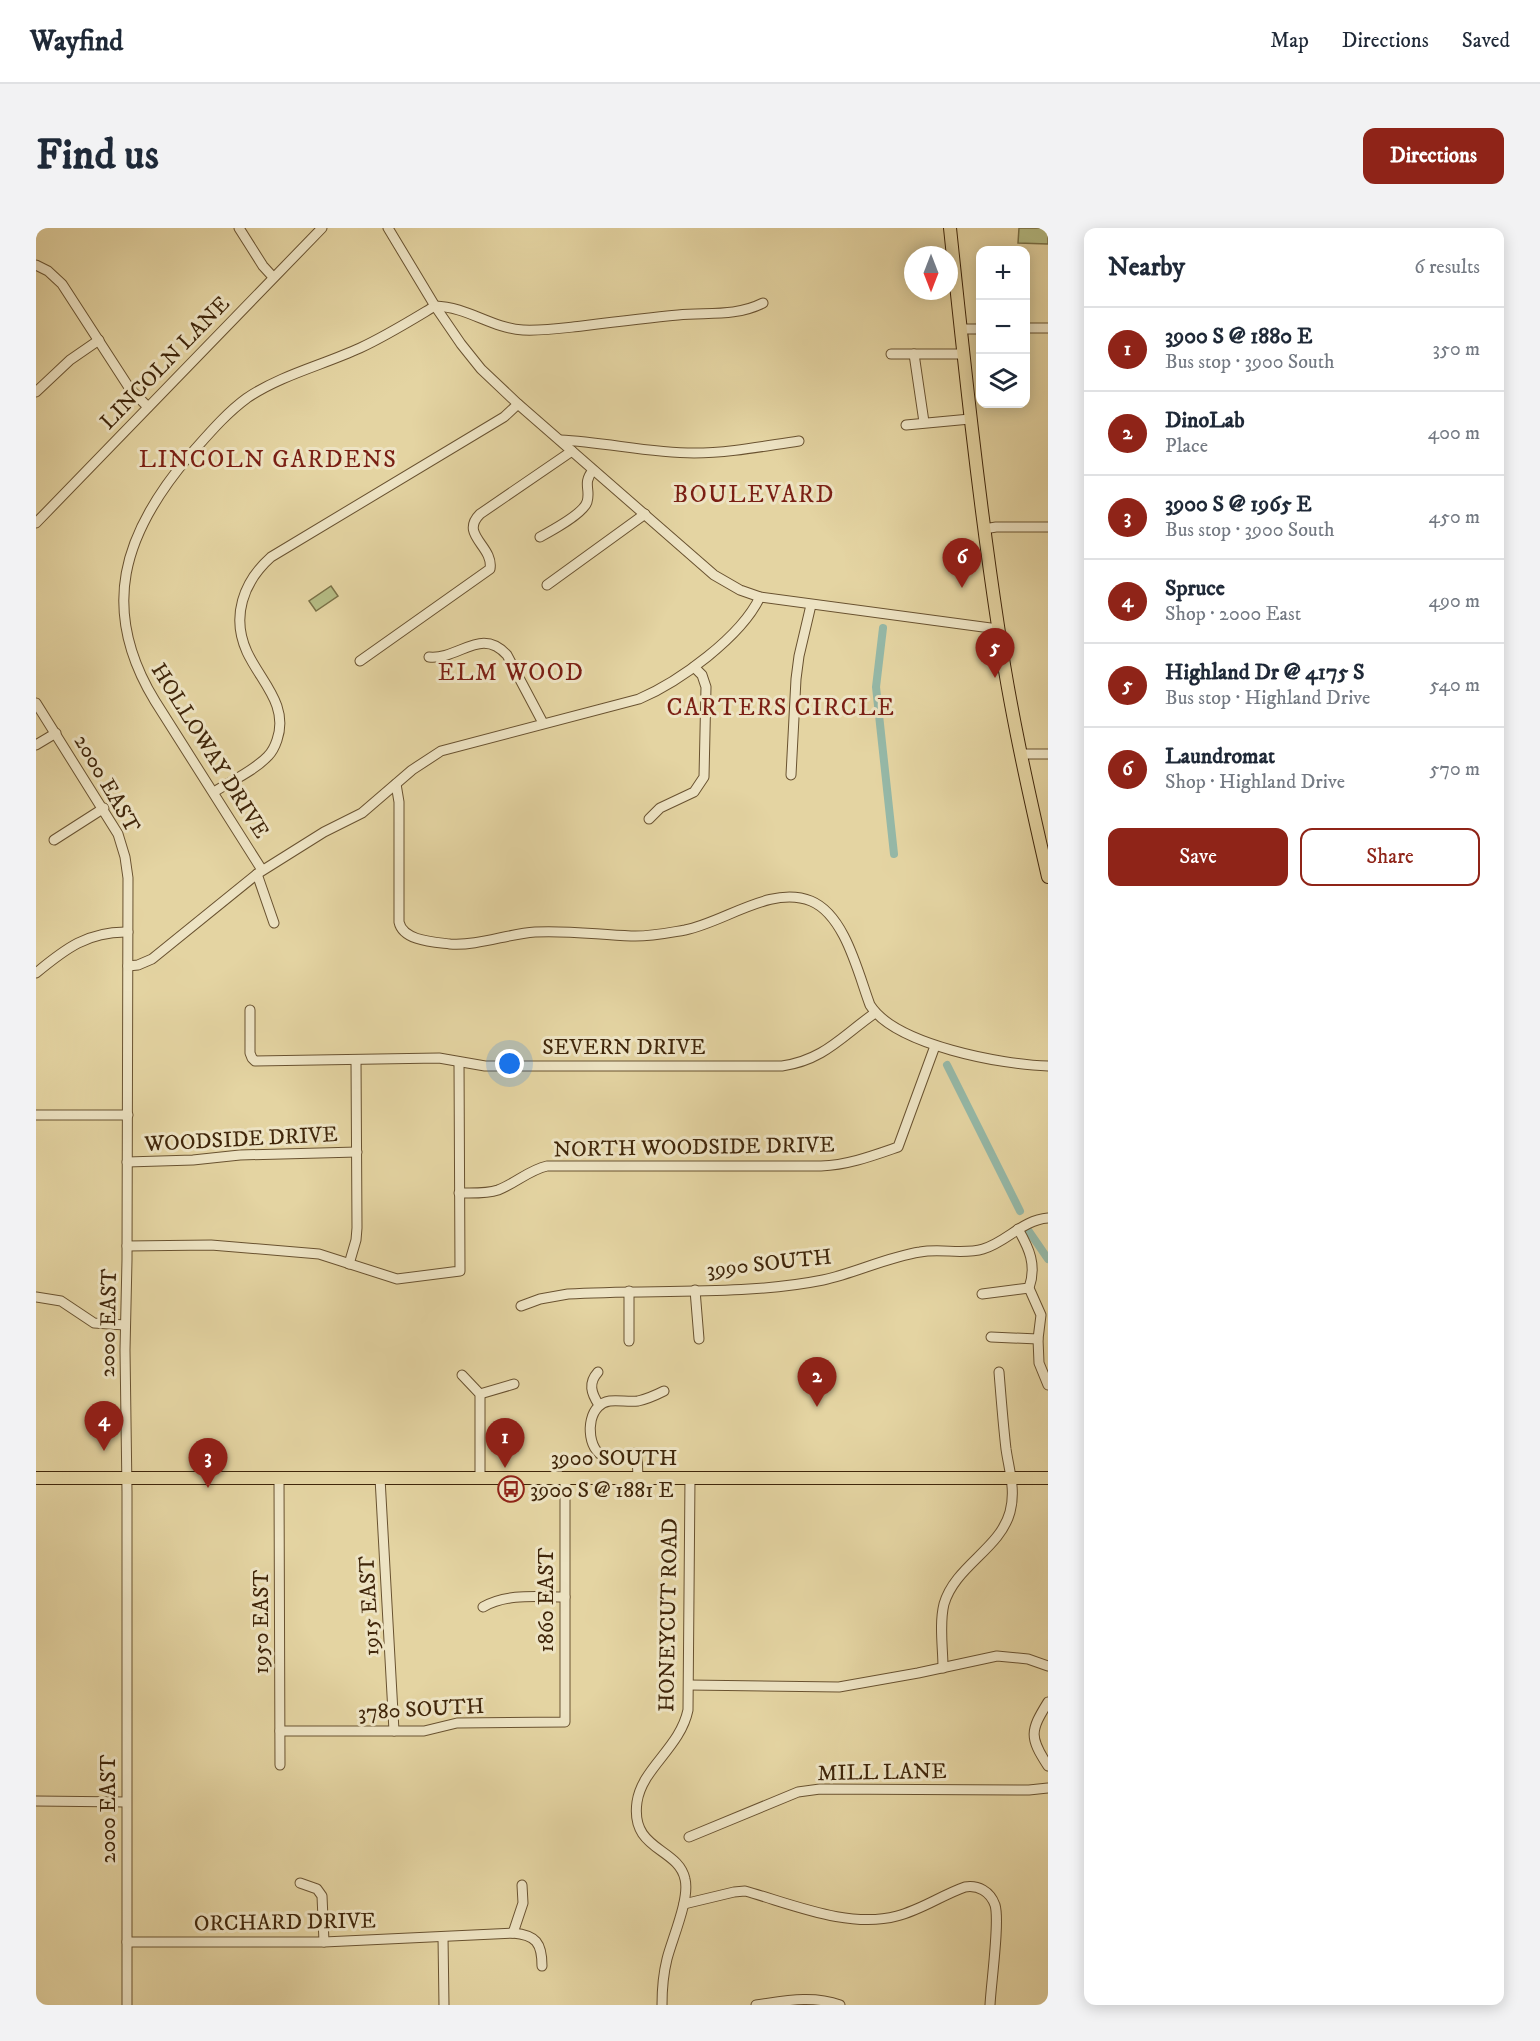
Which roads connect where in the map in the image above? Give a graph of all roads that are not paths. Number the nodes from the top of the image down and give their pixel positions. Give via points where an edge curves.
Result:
1 (239, 228) edge
2 (322, 228) edge
3 (388, 228) edge
4 (950, 228) edge
5 (36, 265) edge
6 (273, 277) junction
7 (763, 303) dead end
8 (435, 306) junction
9 (960, 328) junction
10 (1030, 328) edge
11 (1048, 328) edge
12 (976, 329) edge
13 (99, 340) junction
14 (891, 354) dead end
15 (914, 354) junction
16 (962, 354) junction
17 (36, 392) edge
18 (519, 404) junction
19 (148, 407) junction
20 (970, 419) junction
21 (924, 422) junction
22 (906, 425) dead end
23 (560, 440) junction
24 (799, 441) dead end
25 (572, 451) junction
26 (593, 470) junction
27 (645, 514) junction
28 (36, 524) edge
29 (1048, 527) edge
30 (984, 529) junction
31 (540, 537) dead end
32 (547, 585) dead end
33 (760, 597) junction
34 (810, 605) junction
35 (998, 629) junction
36 (429, 657) dead end
37 (360, 661) dead end
38 (694, 667) junction
39 (36, 703) edge
40 (543, 723) junction
41 (56, 733) junction
42 (36, 745) edge
43 (1022, 754) junction
44 (1048, 754) edge
45 (791, 776) dead end
46 (396, 784) junction
47 (214, 792) junction
48 (104, 808) junction
49 (649, 819) dead end
50 (54, 840) dead end
51 (260, 872) junction
52 (1048, 877) edge
53 (274, 923) dead end
54 (128, 932) junction
55 (128, 966) junction
56 (36, 973) edge
57 (250, 1010) dead end
58 (875, 1013) junction
59 (934, 1046) junction
60 (356, 1059) junction
61 (459, 1062) junction
62 (1048, 1065) edge
63 (36, 1115) edge
64 (128, 1115) junction
65 (357, 1152) junction
66 (127, 1162) junction
67 (459, 1193) junction
68 (1048, 1218) edge
69 (1018, 1229) junction
70 (127, 1246) junction
71 (349, 1264) junction
72 (1029, 1288) junction
73 (695, 1290) junction
74 (629, 1291) junction
75 (982, 1294) dead end
76 (36, 1297) edge
77 (521, 1306) dead end
78 (125, 1325) junction
79 (991, 1337) dead end
80 (699, 1339) dead end
81 (1038, 1339) junction
82 (629, 1341) dead end
83 (598, 1372) dead end
84 (999, 1372) dead end
85 (462, 1375) dead end
86 (514, 1384) dead end
87 (1048, 1385) edge
88 (664, 1391) dead end
89 (480, 1394) junction
90 (599, 1405) junction
91 (565, 1477) junction
92 (36, 1478) edge
93 (127, 1478) junction
94 (279, 1478) junction
95 (380, 1478) junction
96 (480, 1478) junction
97 (638, 1478) junction
98 (690, 1478) junction
99 (1012, 1478) junction
100 (1048, 1478) edge
101 (565, 1597) junction
102 (483, 1607) dead end
103 (1048, 1666) edge
104 (943, 1668) junction
105 (689, 1685) junction
106 (1048, 1702) edge
107 (565, 1722) joint
108 (280, 1731) junction
109 (394, 1731) junction
110 (280, 1765) dead end
111 (1048, 1766) edge
112 (1048, 1788) edge
113 (36, 1801) edge
114 (126, 1802) junction
115 (689, 1837) dead end
116 (300, 1883) dead end
117 (522, 1885) dead end
118 (684, 1904) junction
119 (513, 1933) junction
120 (443, 1937) junction
121 (127, 1942) junction
122 (324, 1942) junction
123 (542, 1966) dead end
124 (127, 2005) edge
125 (444, 2005) edge
126 (662, 2005) edge
127 (756, 2005) edge
128 (840, 2005) edge
129 (990, 2005) edge

1 - 6 street
2 - 6 street, LINCOLN LANE
3 - 8 street
4 - 9 main road
5 - 13 street via 62,284
6 - 19 street, LINCOLN LANE
7 - 8 street via 731,314 681,314 547,330 504,327 460,309
8 - 18 street via 482,369
8 - 47 street, HOLLOWAY DRIVE via 360,348 248,398 217,424 180,466 138,532 128,562 124,601 133,659 141,678
9 - 12 street
9 - 16 main road
10 - 11 street
13 - 17 street via 70,360
13 - 19 street via 134,394
14 - 15 street
15 - 16 street
15 - 21 street
16 - 20 main road
18 - 23 street
18 - 47 street via 504,417 260,567 243,595 239,622 248,654 273,694 281,722 279,734 268,756
19 - 28 street, LINCOLN LANE
20 - 21 street
20 - 30 main road
21 - 22 street
23 - 24 street via 694,453
23 - 25 street
25 - 26 street
25 - 37 street via 473,521 475,535 489,556 489,569
26 - 27 street
26 - 31 street via 586,480 584,508
27 - 32 street
27 - 33 street via 714,575
29 - 30 street
30 - 35 main road
33 - 34 street
33 - 38 street via 747,620
34 - 35 street
34 - 45 street via 796,679
35 - 43 main road
36 - 40 street via 444,657 481,643 499,647
38 - 40 street via 639,699
38 - 49 street via 706,687 706,771 694,792 660,808
39 - 41 street, 2000 EAST
40 - 46 street via 441,751
41 - 42 street
41 - 48 street, 2000 EAST
43 - 44 street
43 - 52 main road
46 - 51 street via 362,813
46 - 58 street via 399,922 416,938 453,944 561,931 641,936 688,930 771,899 799,898 824,909 839,926
47 - 51 street, HOLLOWAY DRIVE
48 - 50 street
48 - 54 street, 2000 EAST via 126,857
51 - 53 street, HOLLOWAY DRIVE
51 - 55 street via 152,959
54 - 55 street, 2000 EAST
54 - 56 street via 82,940
55 - 64 street, 2000 EAST
57 - 60 street, SEVERN DRIVE via 253,1060
58 - 59 street
58 - 61 street, SEVERN DRIVE via 822,1053 782,1066 485,1066
59 - 62 street via 1020,1064
59 - 67 street, NORTH WOODSIDE DRIVE via 898,1147 860,1160 821,1166 547,1166 498,1190
60 - 61 street, SEVERN DRIVE via 439,1058
60 - 65 street
61 - 67 street
63 - 64 street
64 - 66 street, 2000 EAST
65 - 66 street, WOODSIDE DRIVE
65 - 71 street via 356,1240
66 - 70 street, 2000 EAST
67 - 71 street via 460,1271 397,1279
68 - 69 street, 3990 SOUTH via 1039,1218
69 - 72 street via 1032,1256
69 - 73 street, 3990 SOUTH via 999,1243 976,1251 921,1252 825,1279
70 - 71 street via 240,1247 319,1254
70 - 78 street, 2000 EAST
72 - 75 street
72 - 81 street via 1041,1315
73 - 74 street, 3990 SOUTH
73 - 80 street
74 - 77 street, 3990 SOUTH via 558,1295
74 - 82 street
76 - 78 street via 61,1301 94,1323
78 - 93 street, 2000 EAST
79 - 81 street
81 - 87 street via 1039,1363
83 - 90 street via 591,1389
84 - 99 street
85 - 89 street
86 - 89 street
88 - 90 street via 642,1400 611,1400
89 - 96 street
90 - 97 street via 591,1421 593,1447 610,1458 637,1453
91 - 96 main road, 3900 SOUTH
91 - 97 main road, 3900 SOUTH
91 - 101 street, 1860 EAST
92 - 93 main road, 3900 SOUTH
93 - 94 main road, 3900 SOUTH
93 - 114 street, 2000 EAST
94 - 95 main road, 3900 SOUTH
94 - 108 street, 1950 EAST
95 - 96 main road, 3900 SOUTH
95 - 109 street, 1915 EAST
97 - 98 main road, 3900 SOUTH
98 - 99 main road, 3900 SOUTH
98 - 105 street, HONEYCUT ROAD
99 - 100 main road, 3900 SOUTH
99 - 104 street via 1012,1506 1005,1523 947,1596 943,1610
101 - 102 street via 505,1598
101 - 107 street, 1860 EAST
103 - 104 street via 1028,1659 997,1656
104 - 105 street via 839,1687
105 - 118 street, HONEYCUT ROAD via 683,1727 644,1782 637,1805 644,1837 682,1870
106 - 111 street via 1035,1724 1033,1739
107 - 109 street, 3780 SOUTH via 457,1724 424,1731
108 - 109 street, 3780 SOUTH
108 - 110 street, 1950 EAST
112 - 115 street, MILL LANE via 798,1792
113 - 114 street
114 - 121 street, 2000 EAST
116 - 122 street via 322,1896
117 - 119 street via 523,1902
118 - 126 street, HONEYCUT ROAD via 666,1961
118 - 129 street via 745,1891 847,1919 872,1920 899,1916 965,1887 982,1889 989,1894 997,1912
119 - 120 street, ORCHARD DRIVE
119 - 123 street via 535,1939 542,1954
120 - 122 street, ORCHARD DRIVE
120 - 125 street
121 - 122 street, ORCHARD DRIVE
121 - 124 street, 2000 EAST
127 - 128 street via 817,1999

